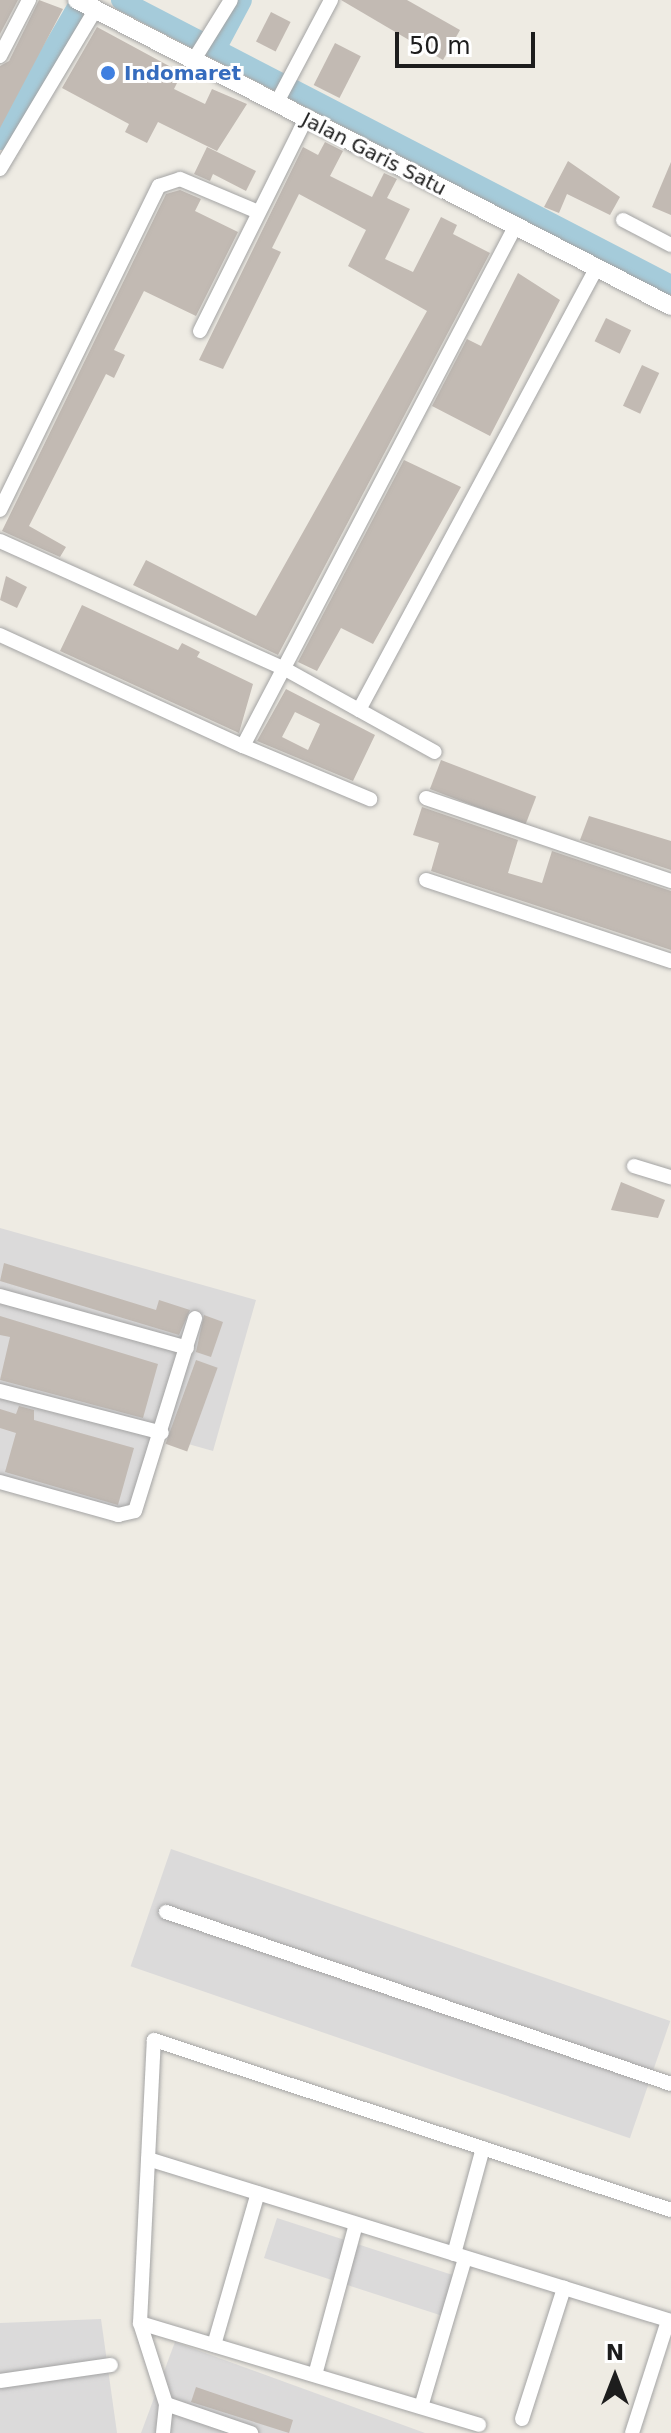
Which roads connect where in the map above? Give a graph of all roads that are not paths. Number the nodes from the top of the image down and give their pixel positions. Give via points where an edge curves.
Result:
1 (29, 0) edge
2 (231, 0) edge
3 (331, 0) edge
4 (89, 6) edge
5 (199, 53) junction
6 (0, 56) edge
7 (279, 98) junction
8 (305, 120) junction
9 (0, 169) edge
10 (258, 212) junction
11 (623, 220) dead end
12 (516, 225) junction
13 (671, 245) edge
14 (597, 267) junction
15 (671, 306) edge
16 (200, 331) dead end
17 (0, 510) edge
18 (0, 541) edge
19 (0, 635) edge
20 (285, 669) junction
21 (359, 710) junction
22 (243, 746) junction
23 (435, 752) dead end
24 (426, 798) dead end
25 (370, 799) dead end
26 (426, 880) dead end
27 (671, 881) edge
28 (671, 961) edge
29 (634, 1166) dead end
30 (671, 1177) edge
31 (0, 1296) edge
32 (195, 1318) dead end
33 (187, 1348) junction
34 (0, 1391) edge
35 (162, 1433) junction
36 (0, 1482) edge
37 (166, 1912) dead end
38 (671, 2084) edge
39 (483, 2148) junction
40 (148, 2159) junction
41 (258, 2193) junction
42 (671, 2210) edge
43 (356, 2224) junction
44 (460, 2256) junction
45 (564, 2288) junction
46 (670, 2321) edge
47 (140, 2323) junction
48 (214, 2345) junction
49 (111, 2365) dead end
50 (315, 2375) junction
51 (0, 2381) edge
52 (166, 2404) junction
53 (421, 2407) junction
54 (522, 2419) dead end
55 (479, 2425) dead end
56 (163, 2433) edge
57 (251, 2433) edge
58 (632, 2433) edge

1 - 6 street
2 - 5 street
3 - 7 street
4 - 5 street, Jalan Garis Satu
4 - 9 street
5 - 7 street, Jalan Garis Satu
7 - 8 street, Jalan Garis Satu
8 - 10 street
8 - 12 street, Jalan Garis Satu
10 - 16 street
10 - 17 street via 180,179 159,186
11 - 13 street
12 - 14 street, Jalan Garis Satu
12 - 20 street
14 - 15 street, Jalan Garis Satu
14 - 21 street
18 - 20 street
19 - 22 street
20 - 21 street
20 - 22 street
21 - 23 street
22 - 25 street
24 - 27 street
26 - 28 street
29 - 30 street
31 - 33 street
32 - 33 street
33 - 35 street
34 - 35 street
35 - 36 street via 141,1503 130,1514
37 - 38 street
39 - 40 street via 154,2040
39 - 42 street
39 - 44 street
40 - 41 street
40 - 47 street
41 - 43 street
41 - 48 street
43 - 44 street
43 - 50 street
44 - 45 street
44 - 53 street
45 - 46 street
45 - 54 street
46 - 58 street
47 - 48 street
47 - 52 street
48 - 50 street
49 - 51 street
50 - 53 street
52 - 56 street
52 - 57 street
53 - 55 street

